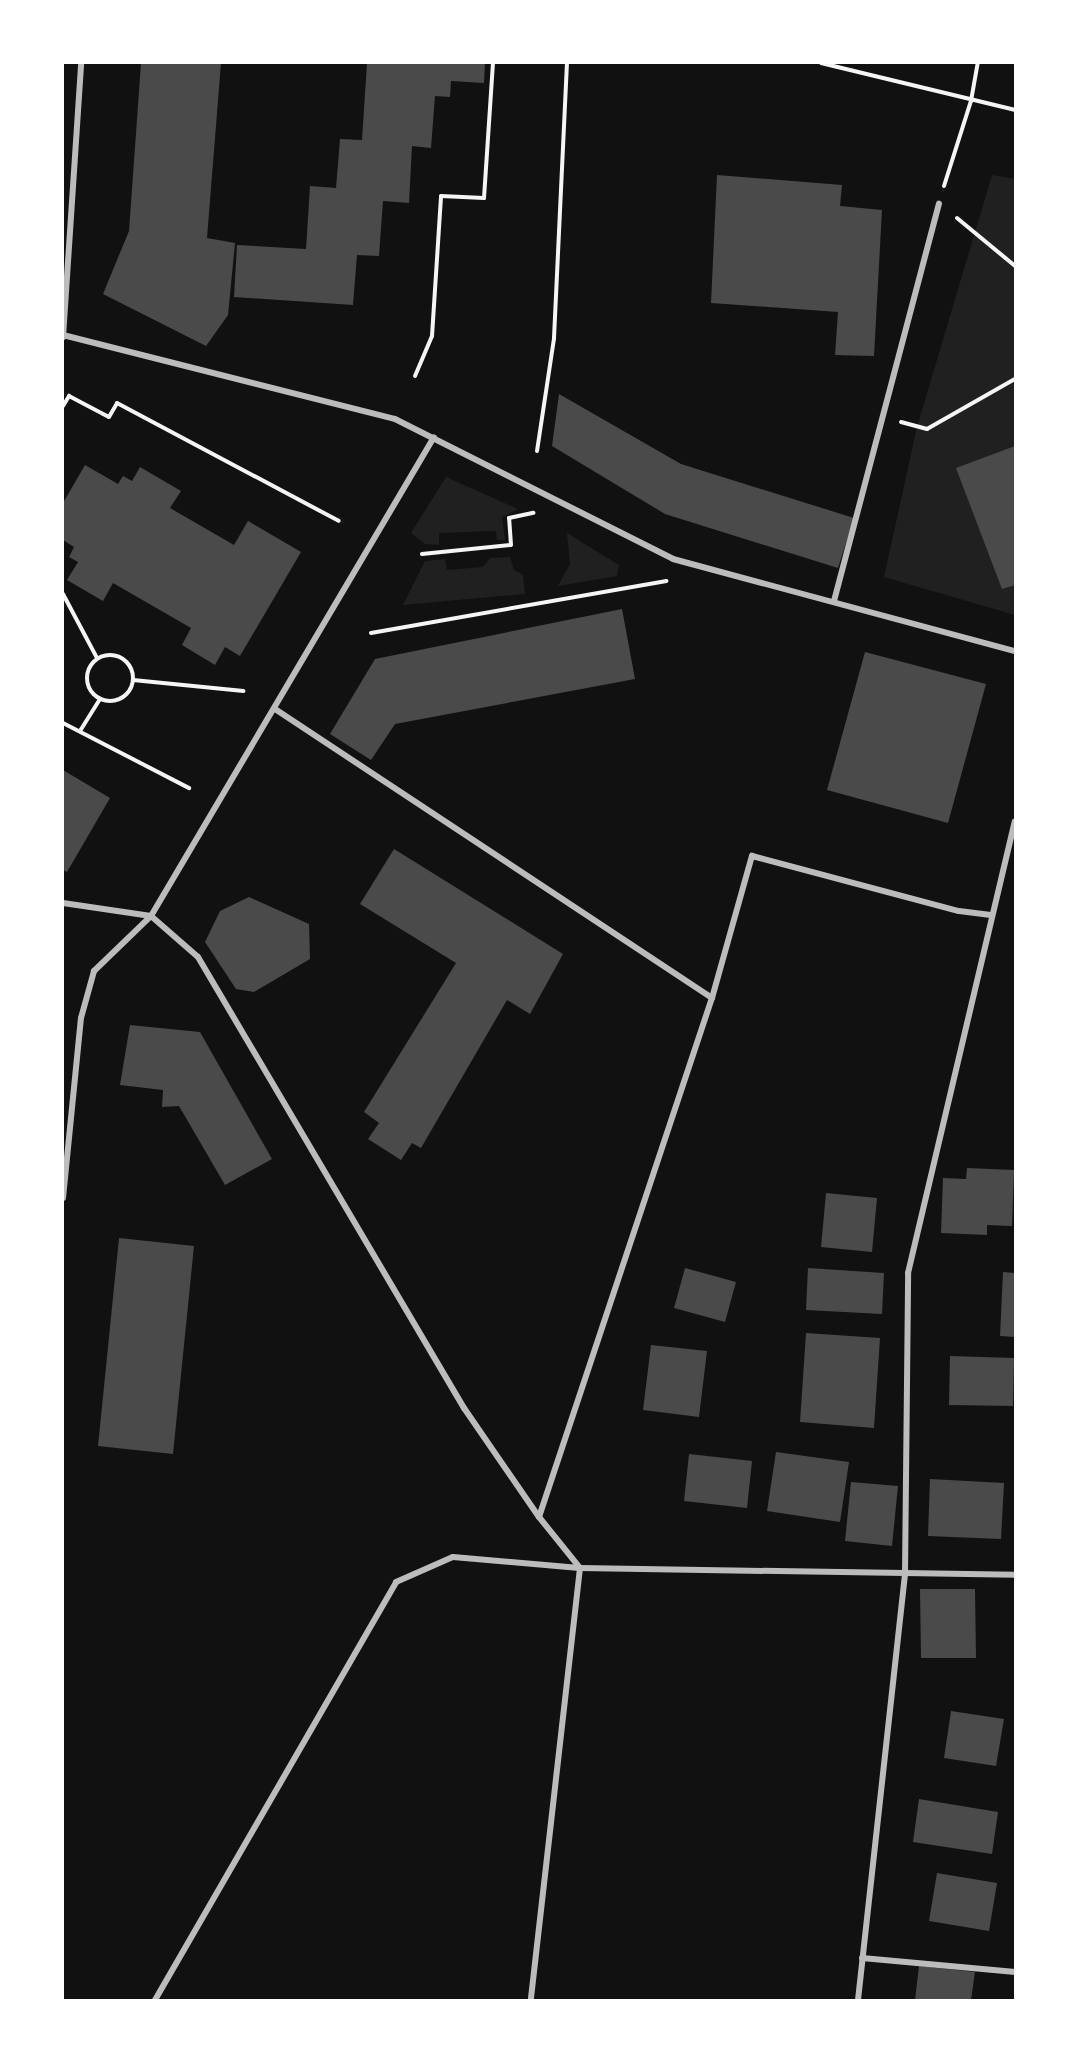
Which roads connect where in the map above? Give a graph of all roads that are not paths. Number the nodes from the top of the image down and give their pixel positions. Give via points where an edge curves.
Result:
1 (81, 63) edge
2 (939, 204) road end
3 (63, 336) edge
4 (434, 437) junction
5 (834, 601) junction
6 (1015, 651) edge
7 (275, 709) junction
8 (1015, 822) edge
9 (63, 903) edge
10 (991, 915) junction
11 (151, 916) junction
12 (712, 998) junction
13 (63, 1198) edge
14 (539, 1518) junction
15 (580, 1568) junction
16 (905, 1574) junction
17 (1015, 1575) edge
18 (862, 1958) junction
19 (1015, 1972) edge
20 (155, 2000) edge
21 (531, 2000) edge
22 (858, 2000) edge

1 - 3 street
2 - 5 street
3 - 4 street via 395,419
4 - 5 street via 673,559
4 - 7 street
5 - 6 street
7 - 11 street
7 - 12 street
8 - 10 street
9 - 11 street
10 - 12 street via 959,911 752,856
10 - 16 street via 908,1273
11 - 13 street via 94,971 86,993
11 - 14 street via 198,957 464,1408
12 - 14 street
14 - 15 street
15 - 16 street
15 - 20 street via 453,1557 396,1582
15 - 21 street
16 - 17 street
16 - 18 street
18 - 19 street
18 - 22 street

